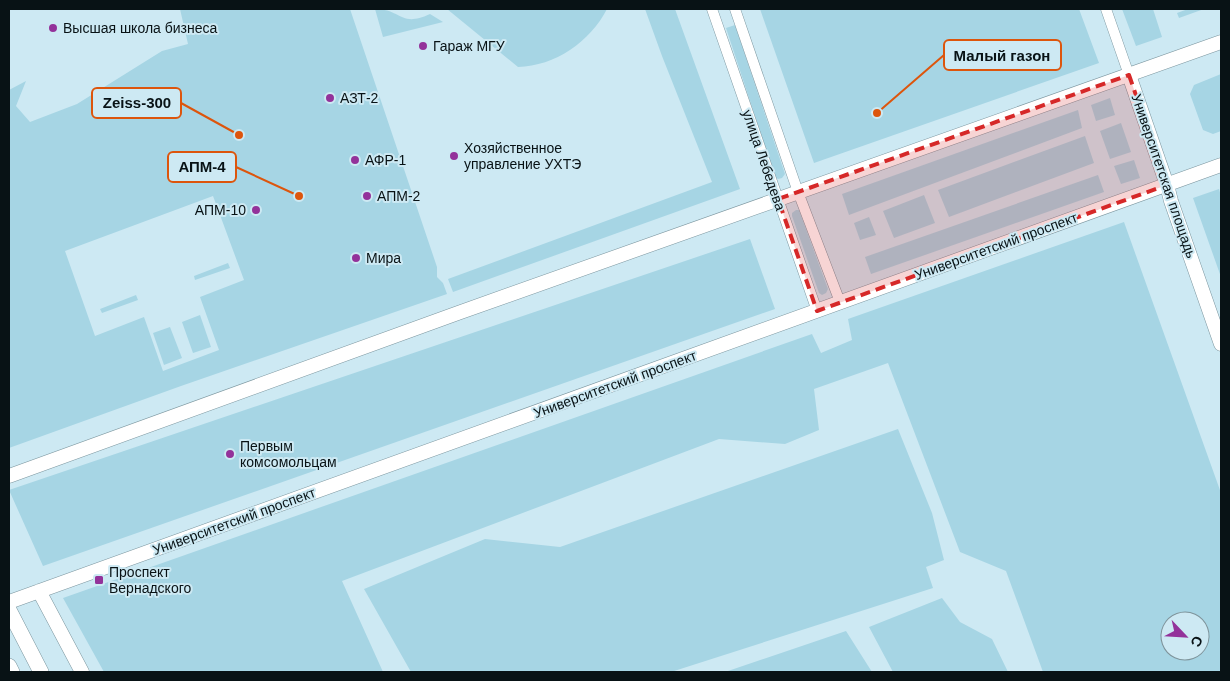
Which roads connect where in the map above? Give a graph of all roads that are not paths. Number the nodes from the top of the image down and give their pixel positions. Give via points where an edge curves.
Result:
1 (722, 9) edge
2 (1106, 9) edge
3 (733, 10) edge
4 (714, 13) edge
5 (1221, 42) edge
6 (1129, 75) junction
7 (1221, 165) edge
8 (1167, 185) junction
9 (798, 192) junction
10 (778, 199) junction
11 (840, 302) junction
12 (817, 311) junction
13 (1221, 344) edge
14 (9, 476) edge
15 (39, 591) junction
16 (9, 602) edge
17 (9, 610) edge
18 (9, 666) edge
19 (12, 672) edge
20 (41, 672) edge
21 (82, 672) edge

1 - 4 street
2 - 6 street, Университетская площадь
3 - 9 street, улица Лебедева
4 - 10 street, улица Лебедева
5 - 6 main road
6 - 8 main road, Университетская площадь
6 - 9 main road
7 - 8 main road, Университетский проспект
8 - 11 main road, Университетский проспект
8 - 13 main road, Университетская площадь
9 - 10 main road
9 - 11 street, улица Лебедева
10 - 12 street, улица Лебедева
10 - 14 main road
11 - 12 main road, Университетский проспект
12 - 15 main road, Университетский проспект
15 - 16 main road, Университетский проспект
15 - 21 main road
17 - 20 main road
18 - 19 main road

